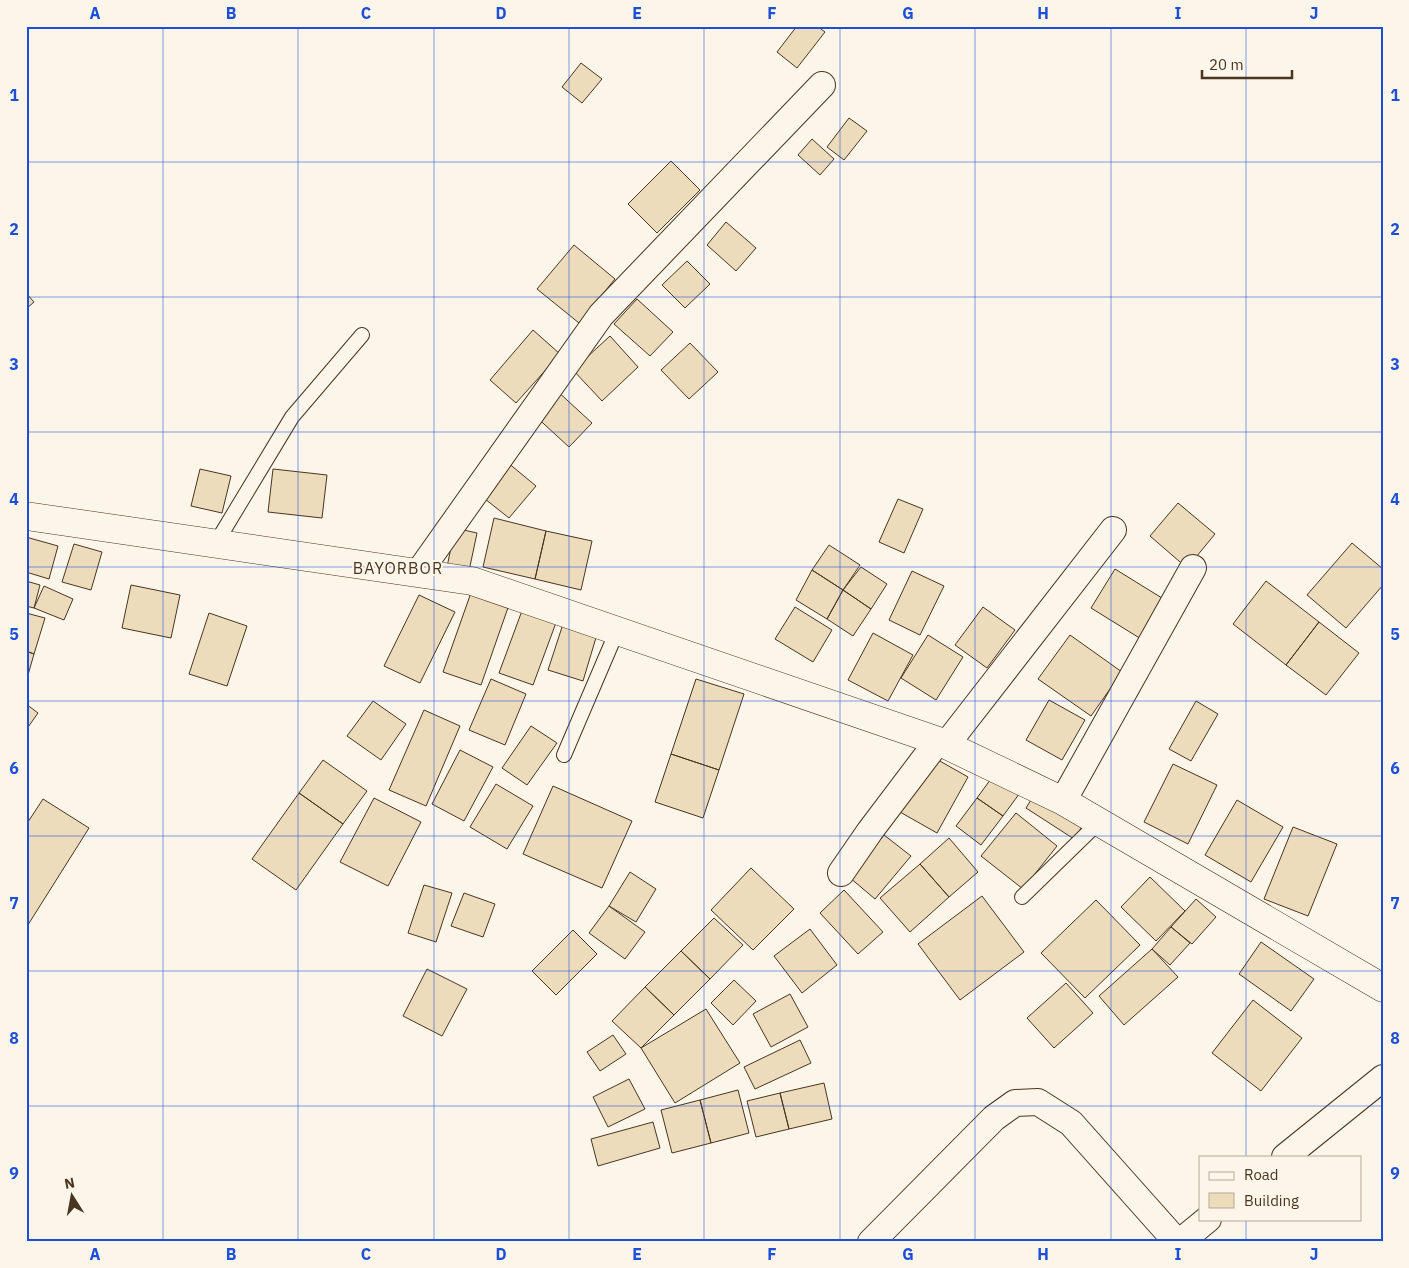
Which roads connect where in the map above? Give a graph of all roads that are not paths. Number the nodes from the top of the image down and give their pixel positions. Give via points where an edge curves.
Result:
1 (822, 85) dead end
2 (362, 335) dead end
3 (26, 516) edge
4 (1114, 530) dead end
5 (216, 543) junction
6 (1193, 568) dead end
7 (418, 572) junction
8 (617, 631) junction
9 (942, 743) junction
10 (564, 755) dead end
11 (1063, 801) junction
12 (1099, 822) junction
13 (841, 873) dead end
14 (1022, 897) dead end
15 (1383, 988) edge
16 (1383, 1078) edge
17 (1286, 1156) edge
18 (1207, 1220) edge
19 (871, 1242) edge
20 (1178, 1242) edge

1 - 7 street via 601,315
2 - 5 lane via 292,417
3 - 5 street
4 - 9 street
5 - 7 street
6 - 11 street
7 - 8 street via 472,581
8 - 9 street
8 - 10 lane
9 - 11 street
9 - 13 street via 870,831
11 - 12 street
12 - 14 lane
12 - 15 street
16 - 17 street
18 - 20 street
19 - 20 street via 994,1118 1015,1103 1038,1102 1071,1123

